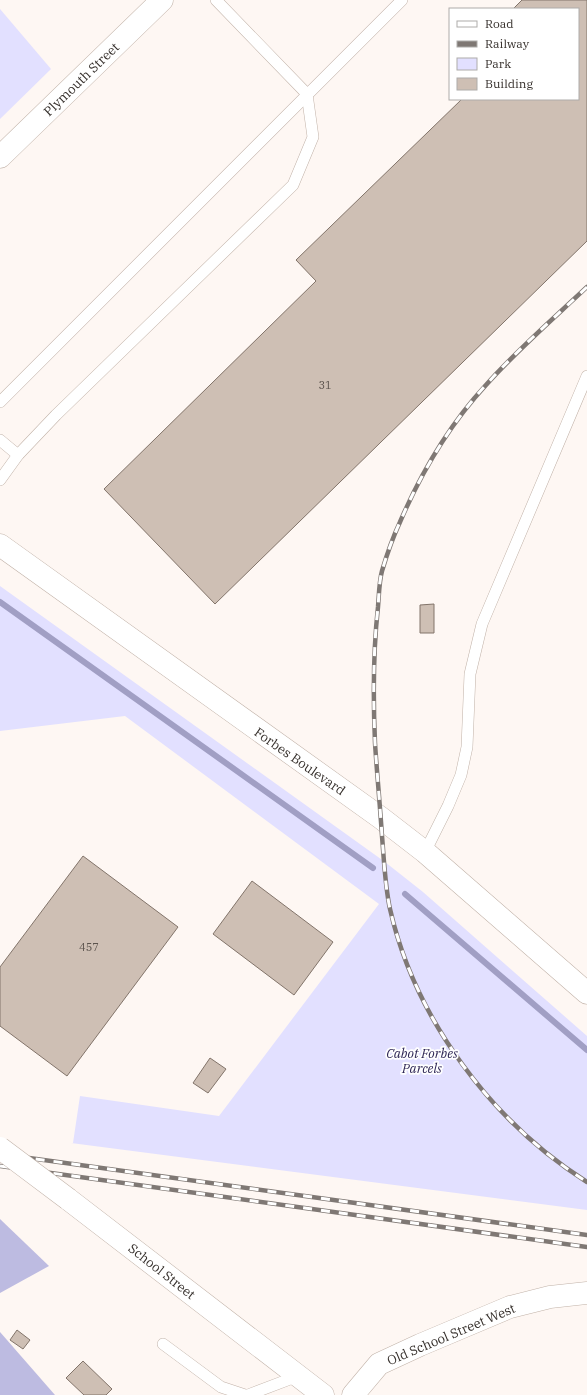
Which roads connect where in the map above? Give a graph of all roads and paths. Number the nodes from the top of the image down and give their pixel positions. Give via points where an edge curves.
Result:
1 (162, 0) edge
2 (216, 0) edge
3 (402, 0) edge
4 (307, 94) junction
5 (0, 157) edge
6 (587, 376) edge
7 (0, 402) edge
8 (0, 440) edge
9 (18, 455) junction
10 (0, 480) edge
11 (0, 545) edge
12 (425, 852) junction
13 (587, 993) edge
14 (0, 1148) edge
15 (587, 1293) edge
16 (163, 1344) dead end
17 (298, 1376) junction
18 (246, 1395) edge
19 (323, 1395) edge
20 (353, 1395) edge

1 - 5 street, Plymouth Street
2 - 4 lane
3 - 4 lane
4 - 7 lane
4 - 9 lane via 313,137 293,185
6 - 12 lane via 482,624 470,674 467,747 461,775
8 - 9 lane
9 - 10 lane
11 - 12 street, Forbes Boulevard
12 - 13 street, Forbes Boulevard
14 - 17 street, School Street, bridge
15 - 20 street, Old School Street West via 550,1297 510,1308 420,1345 379,1364
16 - 18 lane via 221,1387
17 - 18 lane
17 - 19 street, School Street

